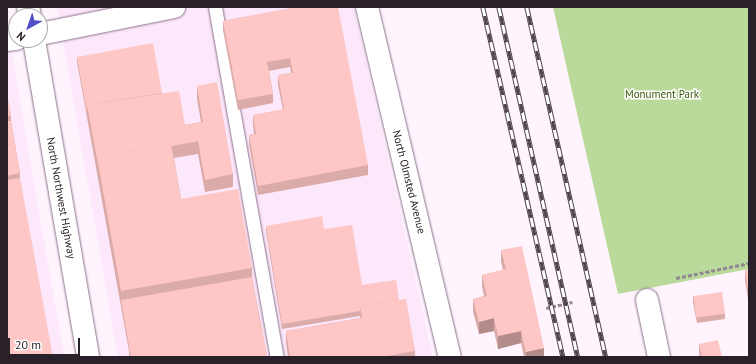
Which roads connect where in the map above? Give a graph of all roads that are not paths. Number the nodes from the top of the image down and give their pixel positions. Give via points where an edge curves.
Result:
1 (174, 7) edge
2 (215, 7) edge
3 (367, 7) edge
4 (48, 32) edge
5 (35, 48) edge
6 (647, 300) dead end
7 (88, 357) edge
8 (277, 357) edge
9 (450, 357) edge
10 (659, 357) edge

1 - 4 street
2 - 8 lane
3 - 9 street, North Olmsted Avenue
5 - 7 street, North Northwest Highway
6 - 10 street

